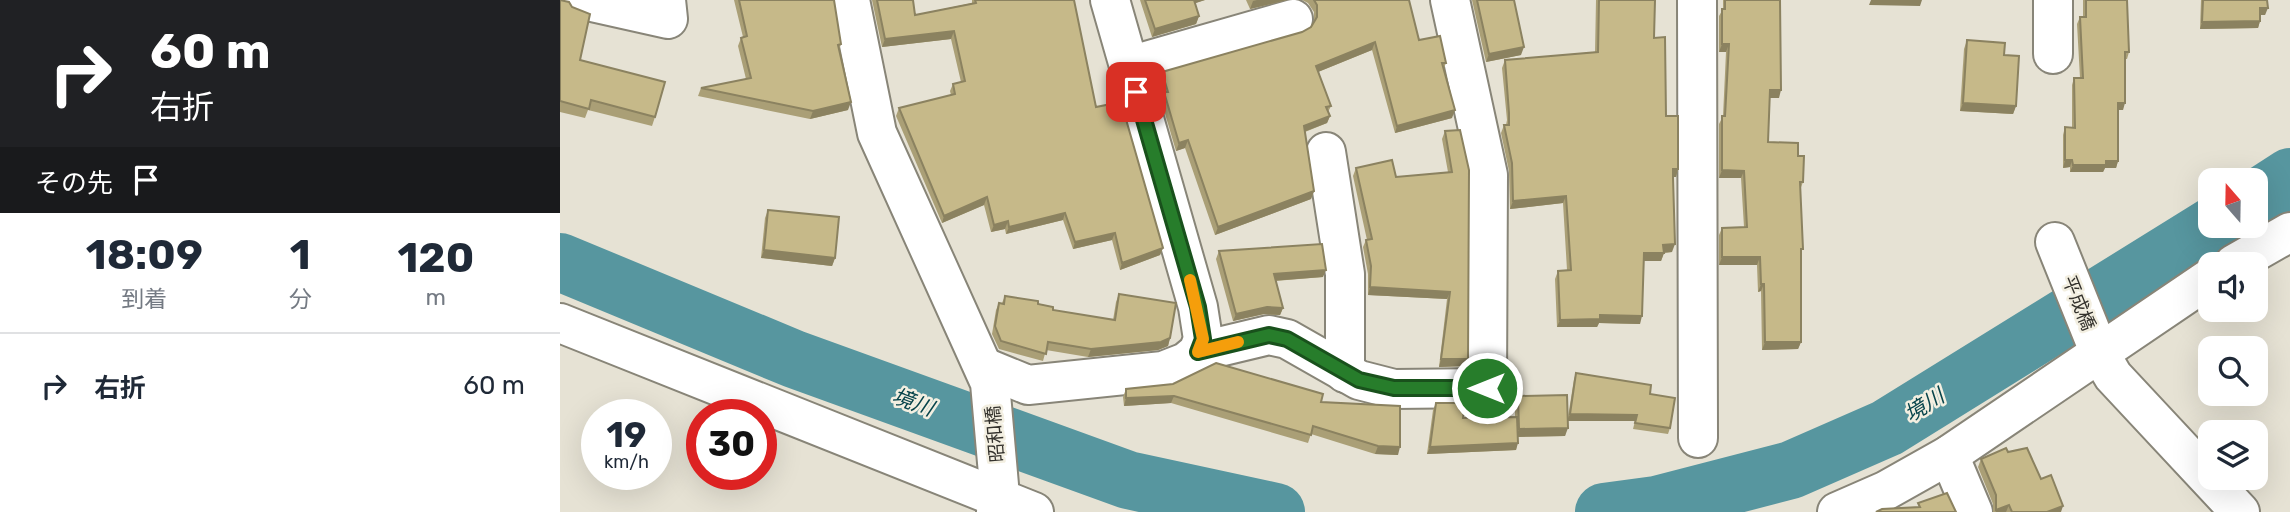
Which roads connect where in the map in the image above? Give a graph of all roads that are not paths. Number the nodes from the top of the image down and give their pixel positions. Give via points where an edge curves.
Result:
1 (583, 0) edge
2 (666, 0) edge
3 (850, 0) edge
4 (1110, 0) edge
5 (1450, 0) edge
6 (1697, 0) edge
7 (2053, 0) edge
8 (1293, 19) dead end
9 (2053, 54) dead end
10 (1129, 66) junction
11 (1326, 152) dead end
12 (2290, 232) edge
13 (2059, 252) dead end
14 (2255, 252) edge
15 (2198, 286) edge
16 (560, 323) edge
17 (2098, 349) junction
18 (1198, 352) junction
19 (1345, 373) junction
20 (987, 375) junction
21 (1698, 438) dead end
22 (1949, 455) junction
23 (998, 498) edge
24 (1034, 512) edge
25 (1837, 512) edge
26 (1973, 512) edge
27 (2240, 512) edge

1 - 2 street via 668,19
3 - 20 street, 昭和橋 via 877,133
4 - 10 street
5 - 19 street via 1488,175 1487,388 1394,388
6 - 21 street
7 - 9 street
8 - 10 street
10 - 18 street via 1198,307 1203,339
11 - 19 street via 1345,274
12 - 14 street
13 - 17 street, 平成橋
15 - 17 street
16 - 23 street
17 - 22 street
17 - 27 street, 平成橋 via 2113,376
18 - 19 street via 1269,335 1287,339
18 - 20 street via 1163,371 1028,385
20 - 23 street, 昭和橋
22 - 25 street
22 - 26 street
23 - 24 street

